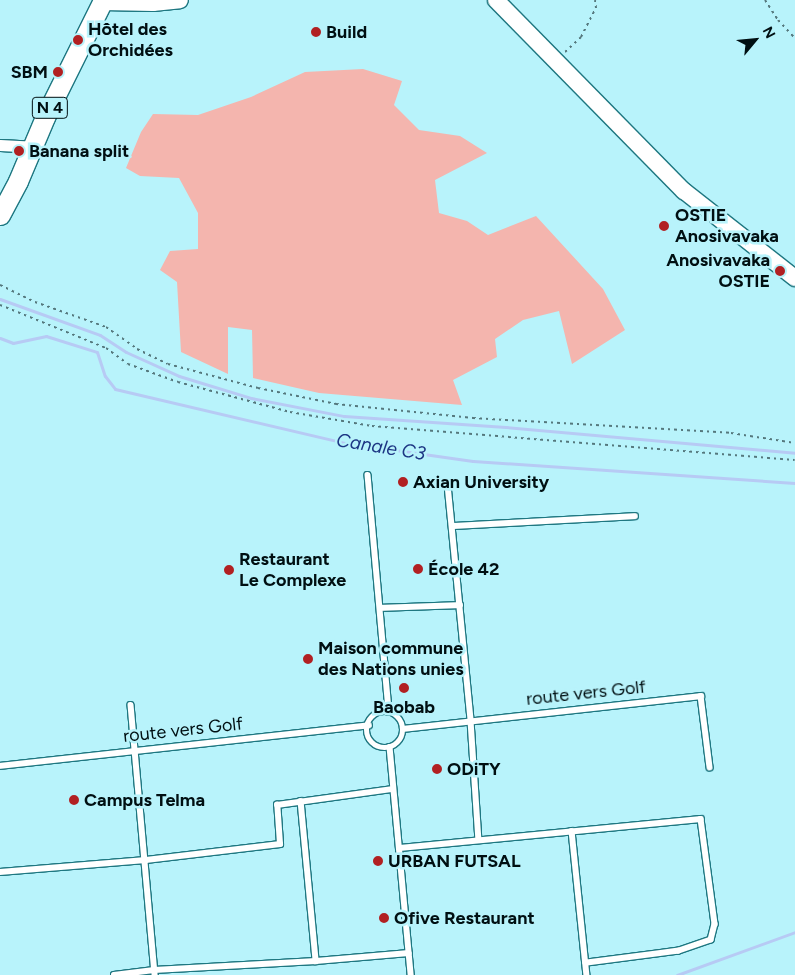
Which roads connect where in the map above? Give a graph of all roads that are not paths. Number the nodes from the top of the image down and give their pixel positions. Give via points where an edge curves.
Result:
1 (180, 0) edge
2 (496, 0) edge
3 (101, 1) edge
4 (0, 144) edge
5 (32, 147) junction
6 (0, 215) edge
7 (795, 278) edge
8 (368, 475) dead end
9 (448, 485) dead end
10 (635, 516) dead end
11 (452, 526) junction
12 (460, 605) junction
13 (380, 608) junction
14 (131, 705) dead end
15 (389, 712) junction
16 (471, 721) junction
17 (369, 725) junction
18 (403, 729) junction
19 (390, 747) junction
20 (134, 750) junction
21 (0, 766) edge
22 (710, 767) dead end
23 (393, 789) junction
24 (301, 800) junction
25 (572, 831) junction
26 (478, 840) junction
27 (400, 848) junction
28 (146, 860) junction
29 (0, 872) edge
30 (409, 953) junction
31 (316, 961) junction
32 (586, 963) junction
33 (154, 972) edge
34 (114, 975) edge
35 (411, 975) edge
36 (587, 975) edge

1 - 3 main road via 152,3
2 - 7 main road via 684,191
3 - 5 main road, N 4
4 - 5 street
5 - 6 main road, N 4
8 - 13 lane
9 - 11 lane
10 - 11 lane
11 - 12 lane
12 - 13 lane
12 - 16 lane
13 - 15 lane
14 - 20 lane
15 - 17 lane via 375,715
15 - 18 lane via 398,718
16 - 18 lane, route vers Golf
16 - 22 lane, route vers Golf via 701,696
16 - 26 lane
17 - 19 lane via 371,741 381,747
17 - 20 lane, route vers Golf
18 - 19 lane via 400,740
19 - 23 lane
20 - 21 lane, route vers Golf
20 - 28 lane
23 - 24 lane
23 - 27 lane
24 - 28 lane via 277,805 280,844
24 - 31 lane
25 - 26 lane
25 - 32 lane
25 - 32 lane via 701,819 715,924 711,940 679,951
26 - 27 lane
27 - 30 lane
28 - 29 lane
28 - 33 lane
30 - 31 lane
30 - 35 lane
31 - 33 lane
32 - 36 lane
33 - 34 lane

